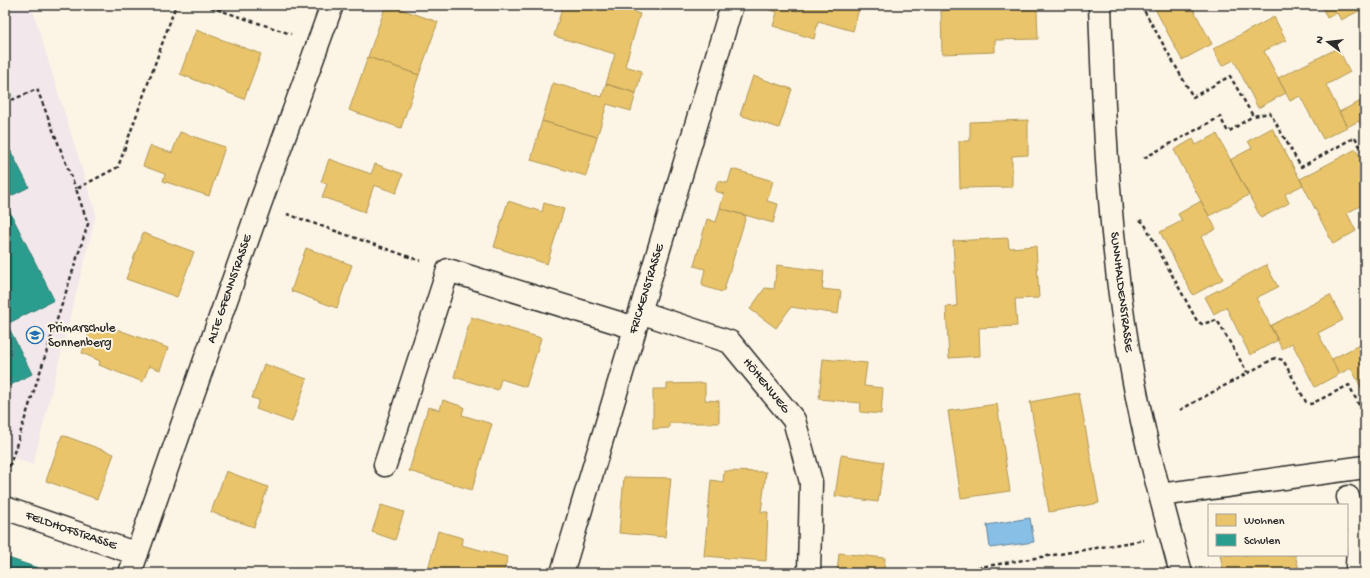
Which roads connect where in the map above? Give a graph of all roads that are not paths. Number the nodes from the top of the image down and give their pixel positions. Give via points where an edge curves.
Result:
1 (332, 5) edge
2 (732, 5) edge
3 (1100, 5) edge
4 (638, 320) junction
5 (385, 465) dead end
6 (1365, 467) edge
7 (1160, 495) junction
8 (1348, 497) dead end
9 (5, 508) edge
10 (133, 563) edge
11 (562, 573) edge
12 (809, 573) edge
13 (1181, 573) edge
14 (1359, 573) edge

1 - 10 street, ALTE GFENNSTRASSE
2 - 4 street, FRICKENSTRASSE
3 - 7 street, SUNNHALDENSTRASSE via 1108,187 1117,266 1134,382
4 - 5 street, HÖHENWEG via 448,270
4 - 11 street, FRICKENSTRASSE
4 - 12 street, HÖHENWEG via 730,342 794,420 810,482
6 - 7 street
7 - 13 street, SUNNHALDENSTRASSE
8 - 14 street via 1358,529
9 - 10 street, FELDHOFSTRASSE

